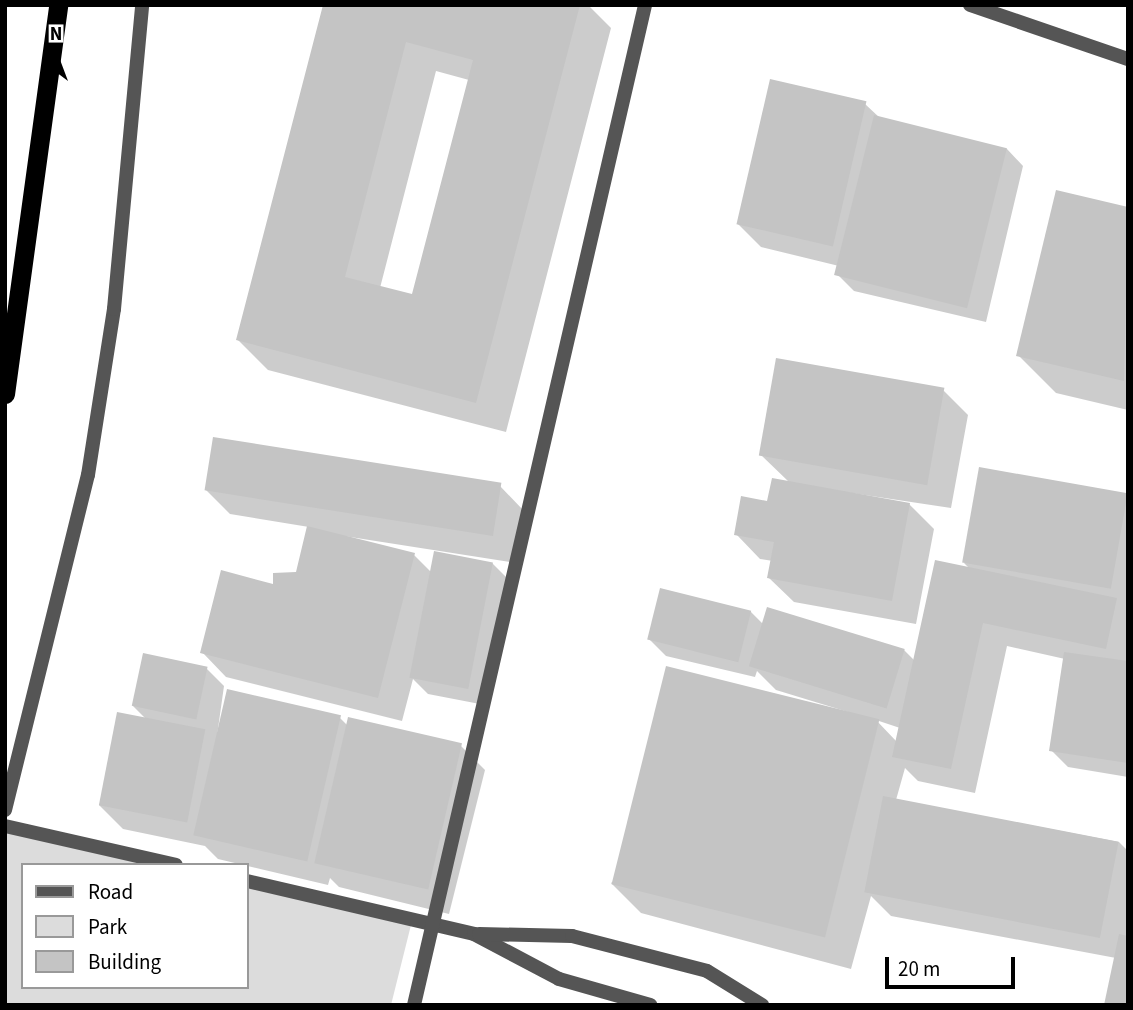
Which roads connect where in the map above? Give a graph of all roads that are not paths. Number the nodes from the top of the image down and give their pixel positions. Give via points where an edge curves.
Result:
1 (58, 5) edge
2 (142, 5) edge
3 (645, 5) edge
4 (970, 5) edge
5 (1128, 58) edge
6 (5, 394) edge
7 (5, 810) edge
8 (5, 827) edge
9 (167, 863) edge
10 (248, 881) edge
11 (435, 923) junction
12 (474, 934) junction
13 (414, 1005) edge
14 (650, 1005) edge
15 (762, 1005) edge

1 - 6 highway
2 - 7 street via 114,309 88,475
3 - 11 street
4 - 5 street
8 - 9 street
10 - 11 street
11 - 12 street
11 - 13 street
12 - 14 street via 559,979
12 - 15 street via 572,936 707,971

